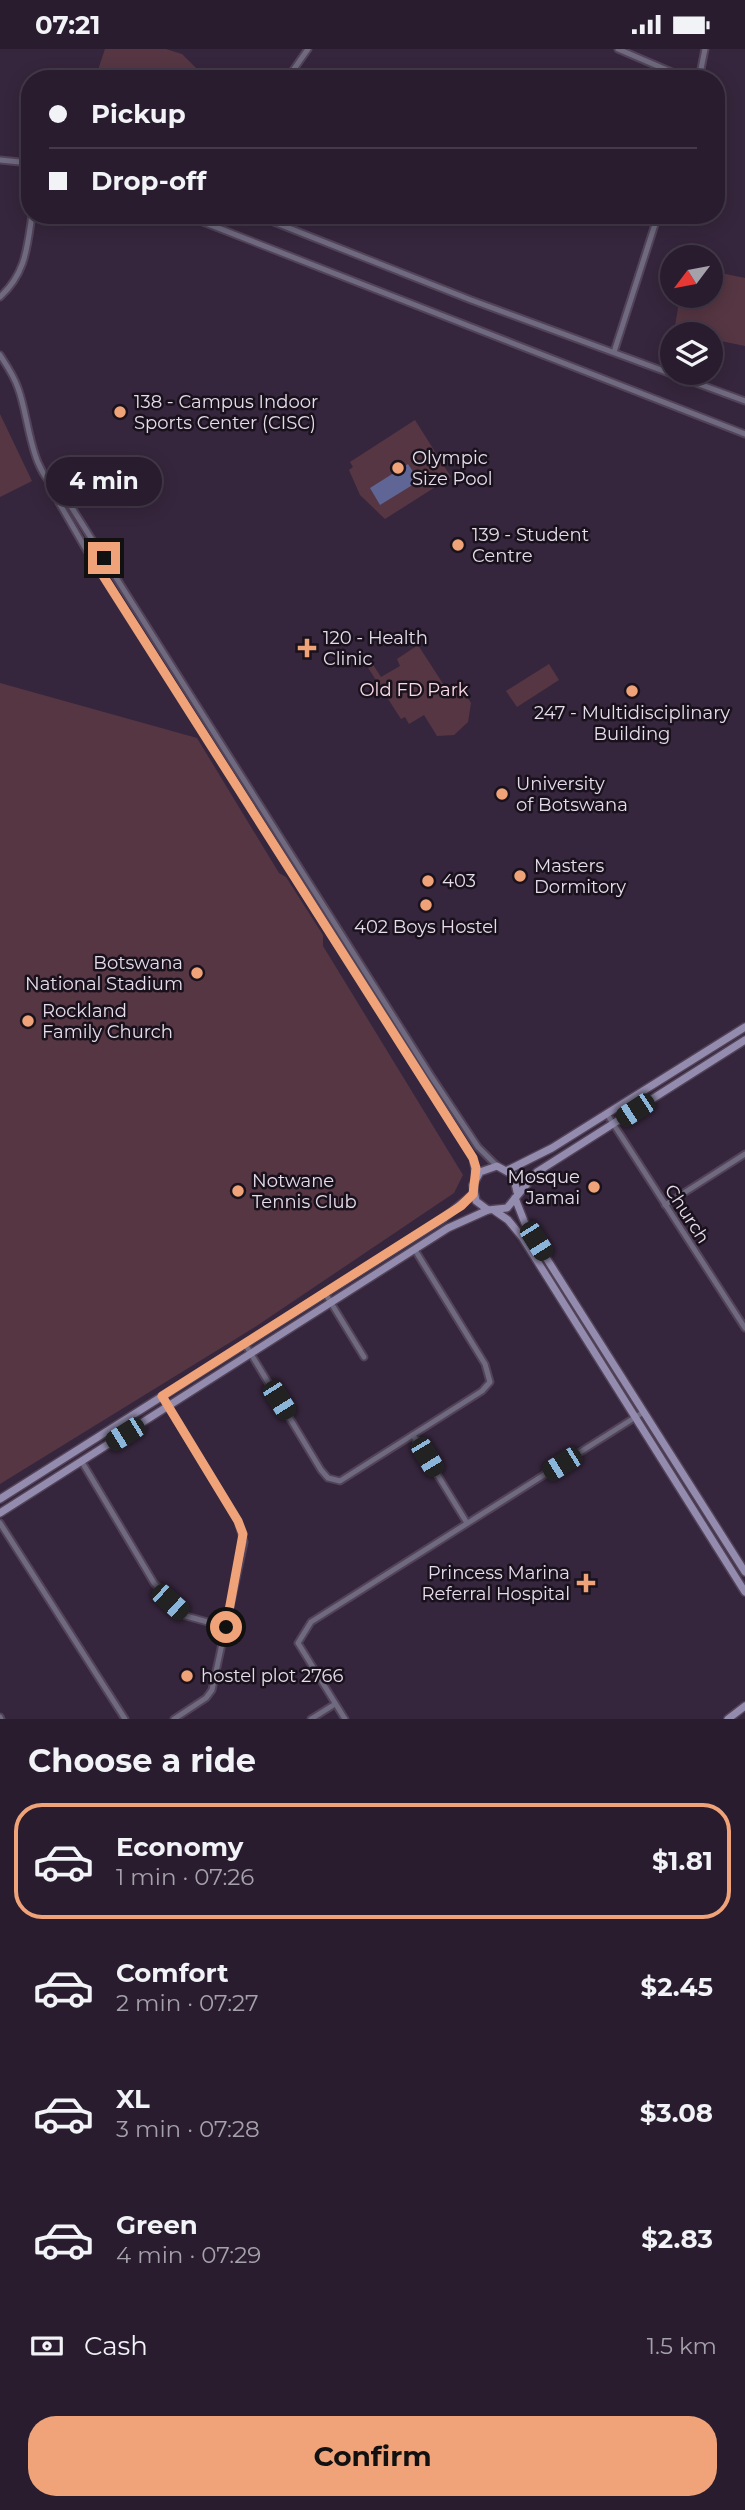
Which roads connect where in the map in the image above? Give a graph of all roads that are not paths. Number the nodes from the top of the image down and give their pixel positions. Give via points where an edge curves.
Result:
1 (308, 49) edge
2 (618, 49) edge
3 (705, 49) edge
4 (293, 70) edge
5 (667, 70) edge
6 (701, 70) edge
7 (0, 160) edge
8 (21, 162) edge
9 (31, 224) edge
10 (208, 224) edge
11 (280, 224) edge
12 (656, 224) edge
13 (0, 297) edge
14 (614, 352) junction
15 (0, 355) edge
16 (745, 401) edge
17 (745, 434) edge
18 (55, 489) junction
19 (104, 558) junction
20 (95, 563) junction
21 (167, 655) junction
22 (159, 660) junction
23 (745, 1027) edge
24 (745, 1039) edge
25 (607, 1114) junction
26 (613, 1124) junction
27 (745, 1154) edge
28 (498, 1166) junction
29 (508, 1170) junction
30 (475, 1177) junction
31 (473, 1194) junction
32 (516, 1195) junction
33 (665, 1205) junction
34 (491, 1210) junction
35 (415, 1250) junction
36 (325, 1293) junction
37 (331, 1303) junction
38 (745, 1328) edge
39 (245, 1344) junction
40 (251, 1354) junction
41 (363, 1357) dead end
42 (162, 1396) junction
43 (169, 1407) junction
44 (642, 1413) junction
45 (634, 1419) junction
46 (413, 1435) junction
47 (82, 1462) junction
48 (0, 1499) edge
49 (0, 1513) edge
50 (0, 1523) edge
51 (467, 1523) junction
52 (745, 1573) edge
53 (745, 1592) edge
54 (226, 1627) junction
55 (335, 1704) junction
56 (745, 1706) edge
57 (125, 1719) edge
58 (174, 1719) edge
59 (311, 1719) edge
60 (345, 1719) edge
61 (728, 1719) edge

1 - 4 street
2 - 5 street
3 - 6 street
7 - 8 street
9 - 13 street via 26,260
10 - 17 street
11 - 14 street
12 - 14 street
14 - 16 street
15 - 18 street via 18,387 36,456
18 - 19 street via 62,492
18 - 20 street
19 - 20 street
19 - 21 street
20 - 22 street
21 - 22 street
21 - 28 street via 431,1076 478,1147
22 - 30 street via 473,1158
23 - 25 main road
24 - 26 main road
25 - 26 street, Church
25 - 29 main road
26 - 32 main road via 537,1172
26 - 33 street, Church
27 - 33 street
28 - 29 main road
28 - 30 main road via 485,1168
29 - 32 main road via 516,1180
30 - 31 main road
31 - 34 main road
31 - 36 main road via 444,1218
32 - 34 main road via 507,1208
32 - 44 main road via 526,1226
33 - 38 street, Church
34 - 35 main road via 465,1218
34 - 45 main road via 508,1220 522,1237
35 - 37 main road
35 - 46 street via 485,1364 490,1382
36 - 37 street
36 - 39 main road
37 - 40 main road
37 - 41 street
39 - 40 street
39 - 42 main road
40 - 43 main road
40 - 46 street via 328,1478 340,1481
42 - 43 street
42 - 48 main road
43 - 47 main road
43 - 54 street via 243,1534
44 - 45 street
44 - 52 main road
45 - 51 street
45 - 53 main road
46 - 51 street
47 - 49 main road
47 - 54 street via 154,1583 186,1616
50 - 57 street
51 - 55 street via 302,1631 298,1643
54 - 58 street via 210,1694
55 - 59 street
55 - 60 street
56 - 61 main road

